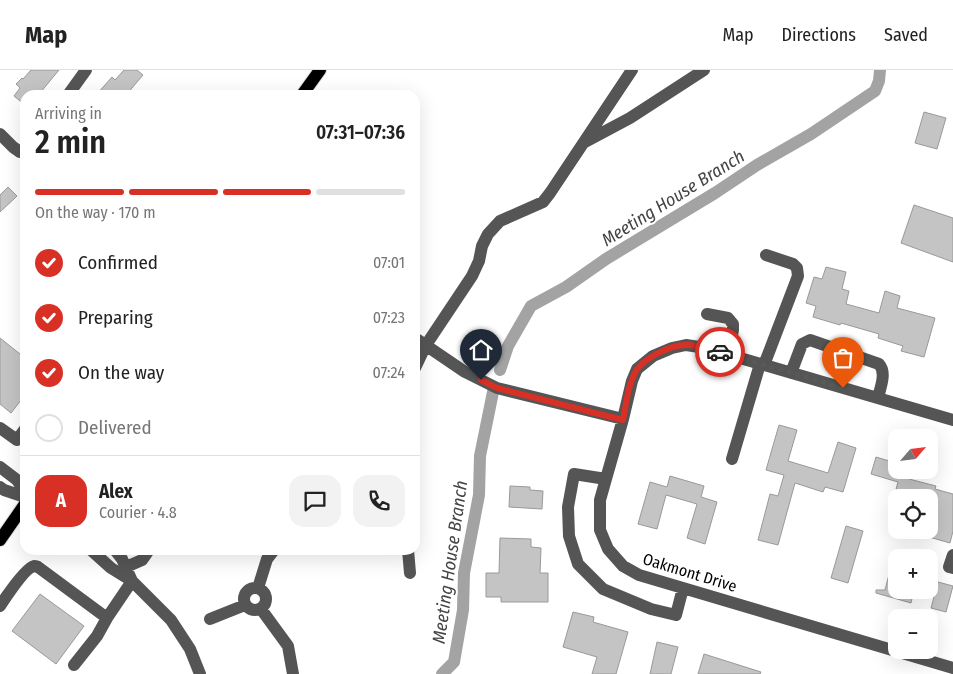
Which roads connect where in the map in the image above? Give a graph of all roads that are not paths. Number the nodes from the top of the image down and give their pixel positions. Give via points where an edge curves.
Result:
1 (86, 70) edge
2 (320, 70) edge
3 (632, 70) edge
4 (704, 70) edge
5 (72, 90) edge
6 (306, 90) edge
7 (0, 134) edge
8 (583, 144) junction
9 (20, 152) edge
10 (766, 255) dead end
11 (707, 314) dead end
12 (420, 342) edge
13 (728, 354) junction
14 (762, 364) junction
15 (791, 373) junction
16 (878, 398) junction
17 (623, 420) junction
18 (953, 420) edge
19 (0, 428) edge
20 (20, 436) edge
21 (732, 460) dead end
22 (0, 467) edge
23 (606, 479) junction
24 (20, 484) edge
25 (0, 487) edge
26 (20, 495) edge
27 (20, 511) edge
28 (0, 540) edge
29 (97, 555) edge
30 (119, 555) edge
31 (146, 555) edge
32 (271, 555) edge
33 (408, 555) edge
34 (953, 555) edge
35 (126, 567) junction
36 (953, 568) edge
37 (410, 573) dead end
38 (132, 581) junction
39 (258, 588) junction
40 (683, 588) junction
41 (245, 605) junction
42 (0, 606) edge
43 (261, 609) junction
44 (107, 618) junction
45 (210, 619) dead end
46 (74, 665) dead end
47 (953, 668) edge
48 (200, 674) edge
49 (293, 674) edge

1 - 5 street
2 - 6 main road
3 - 8 street
4 - 8 street
7 - 9 street
8 - 12 street via 543,202 508,216 488,234 472,276
10 - 14 street via 793,264 798,276
11 - 13 street via 728,318 734,324
12 - 17 street via 465,372 497,388
13 - 14 street, Oakmont Drive
13 - 17 street, Oakmont Drive via 686,345 653,356 634,375
14 - 15 street, Oakmont Drive
14 - 21 street
15 - 16 street, Oakmont Drive
15 - 16 street via 802,344 810,340 879,364 883,372
16 - 18 street, Oakmont Drive
17 - 23 street, Oakmont Drive
19 - 20 street via 17,440
22 - 24 street
23 - 40 street, Oakmont Drive via 600,500 600,530 608,549 623,566 639,575
23 - 40 street via 574,474 568,507 569,536 578,564 603,589 651,610 676,615
25 - 26 street
27 - 28 main road
29 - 38 street
30 - 35 street
31 - 35 street
32 - 39 street
33 - 37 street
34 - 36 street via 950,567
35 - 38 street
38 - 44 street
38 - 48 street via 171,620 190,649
39 - 41 street via 249,589 244,596
39 - 43 street via 265,593 266,602
40 - 47 street, Oakmont Drive
41 - 43 street via 252,610
41 - 45 street
42 - 44 street via 23,574 35,566
43 - 49 street via 288,646
44 - 46 street

